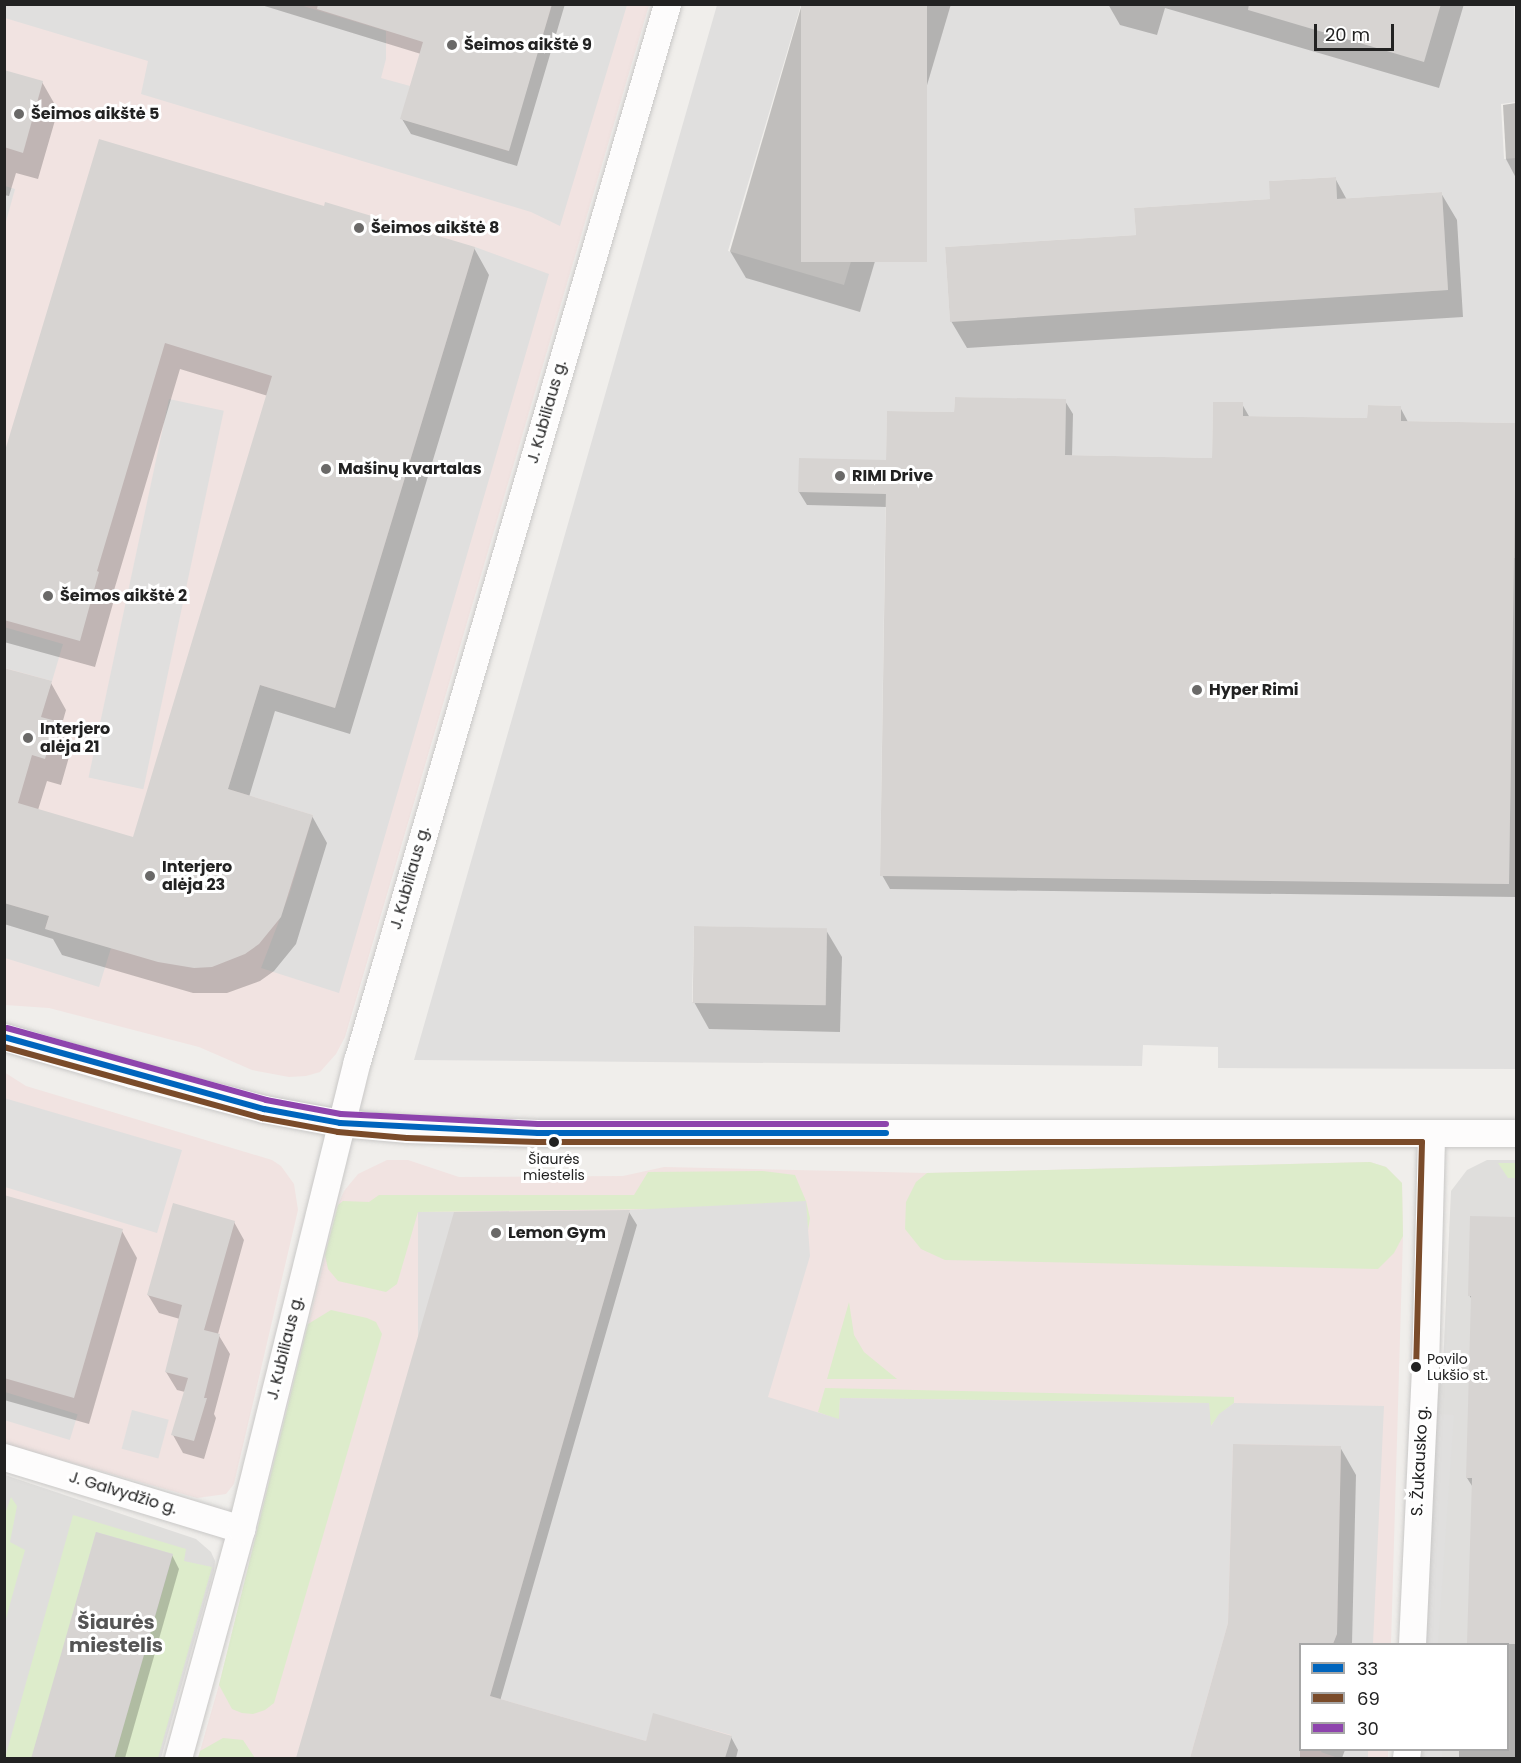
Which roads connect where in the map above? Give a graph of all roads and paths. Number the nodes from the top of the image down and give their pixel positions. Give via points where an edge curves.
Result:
1 (667, 4) edge
2 (4, 1037) edge
3 (340, 1123) junction
4 (1431, 1133) junction
5 (1516, 1133) edge
6 (4, 1457) edge
7 (241, 1528) junction
8 (1412, 1643) edge
9 (178, 1758) edge

1 - 3 street, J. Kubiliaus g.
2 - 3 street via 242,1103
3 - 4 street via 538,1133
3 - 7 street, J. Kubiliaus g.
4 - 5 street
4 - 8 street, S. Žukausko g.
6 - 7 street, J. Galvydžio g.
7 - 9 street, J. Kubiliaus g.

